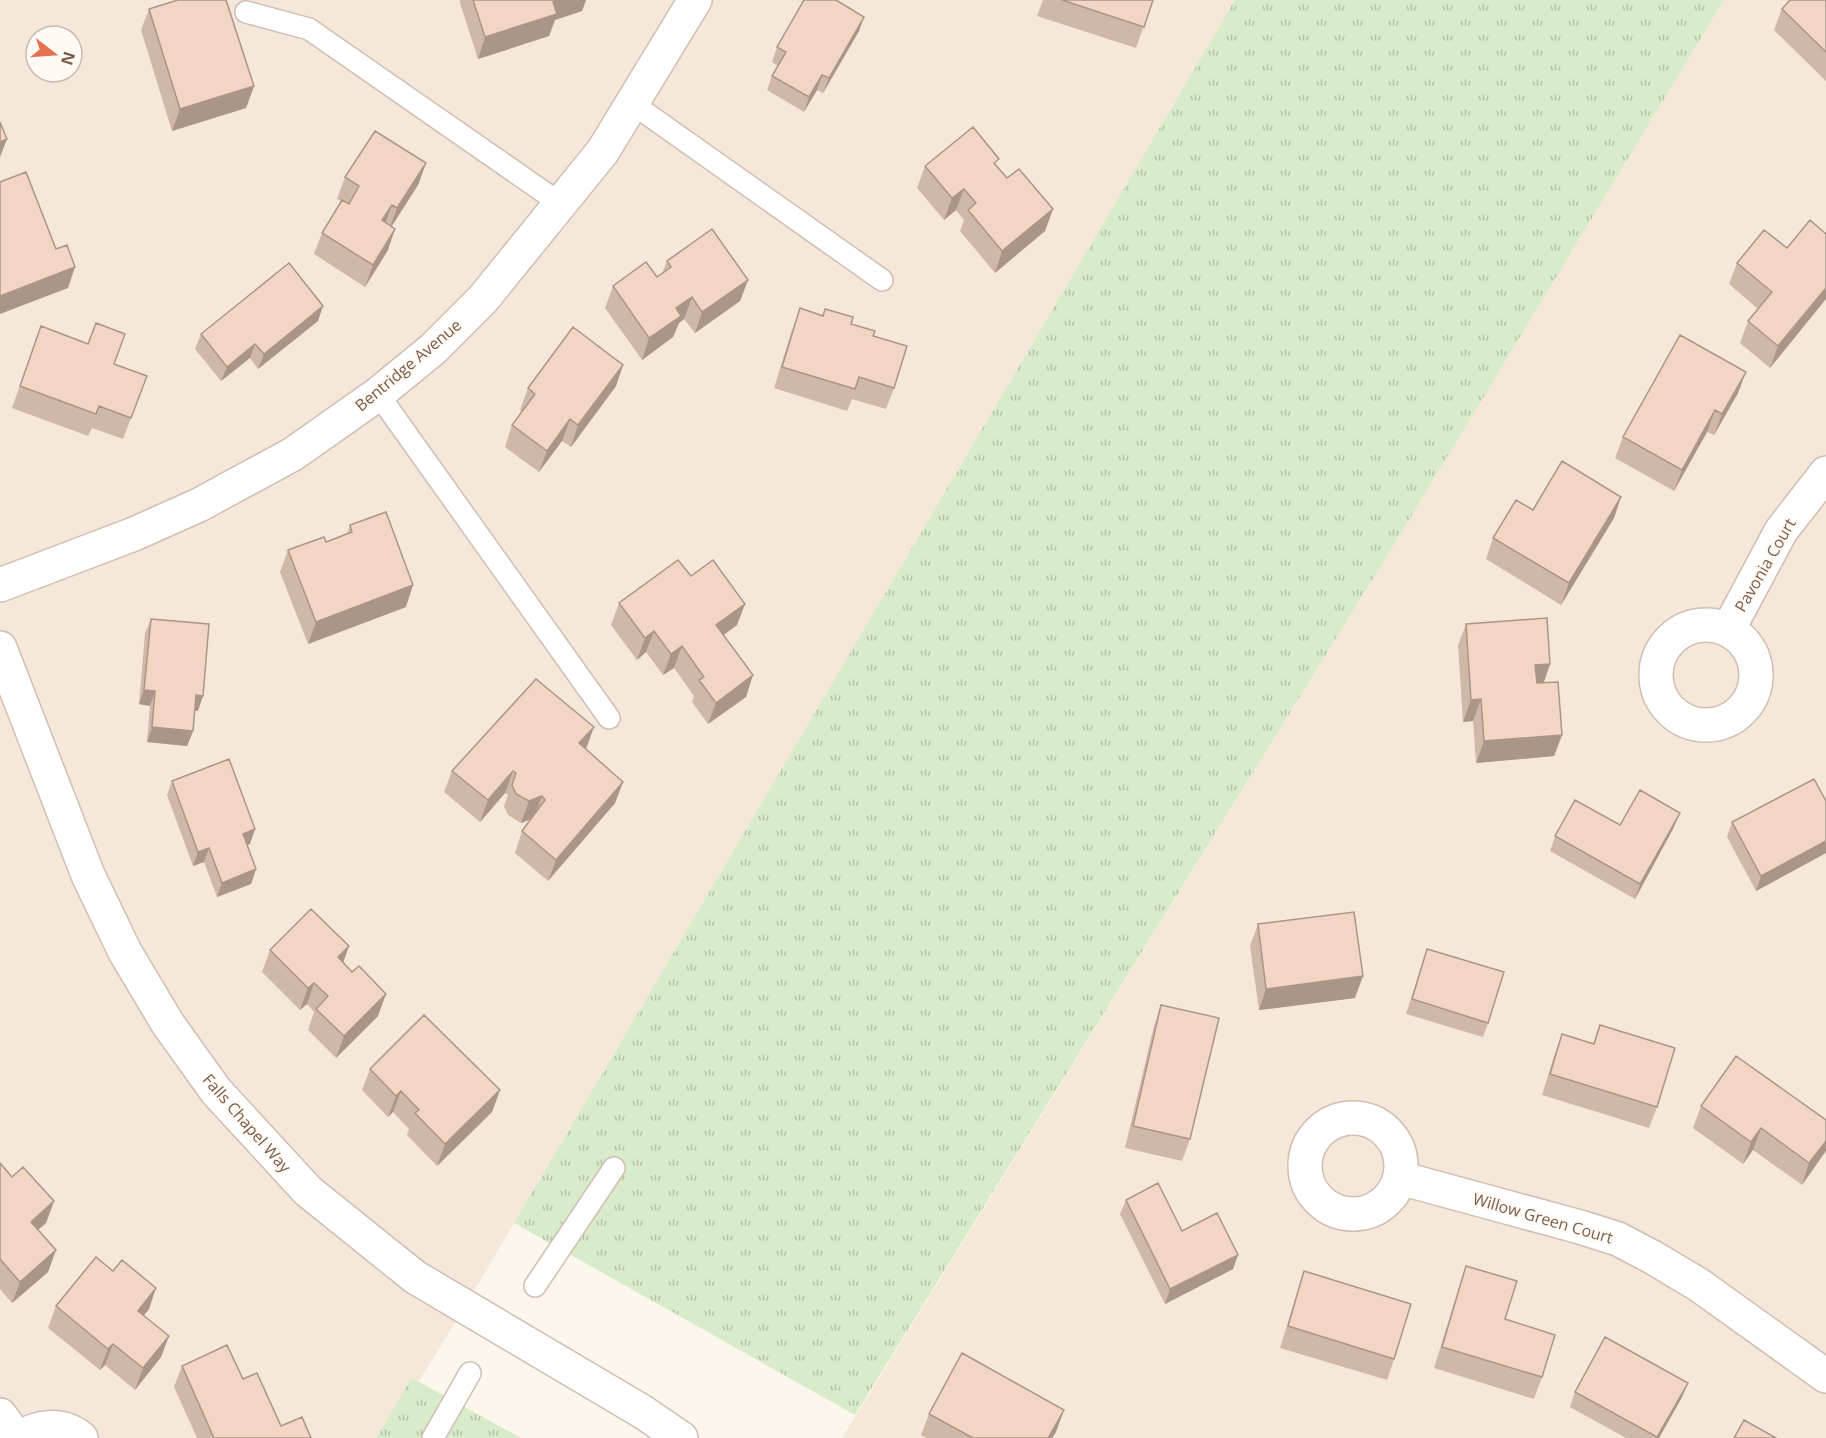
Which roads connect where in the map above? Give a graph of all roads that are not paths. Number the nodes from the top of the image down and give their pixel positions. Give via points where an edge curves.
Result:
1 (695, 0) edge
2 (246, 12) dead end
3 (633, 104) junction
4 (561, 204) junction
5 (882, 280) dead end
6 (378, 394) junction
7 (1826, 473) edge
8 (0, 585) edge
9 (1728, 630) dead end
10 (0, 648) edge
11 (609, 718) dead end
12 (614, 1168) dead end
13 (1400, 1178) dead end
14 (536, 1286) dead end
15 (470, 1374) dead end
16 (1826, 1376) edge
17 (0, 1415) edge
18 (18, 1438) edge
19 (81, 1438) edge
20 (433, 1438) edge
21 (681, 1438) edge

1 - 3 street, Bentridge Avenue
2 - 4 lane via 309,29
3 - 4 street, Bentridge Avenue via 603,151
3 - 5 lane
4 - 6 street, Bentridge Avenue via 483,299 433,349
6 - 8 street, Bentridge Avenue via 293,454 199,505
6 - 11 lane
7 - 9 street, Pavonia Court via 1781,531
10 - 21 street, Falls Chapel Way via 88,875 120,942 168,1024 216,1091 308,1191 416,1277
12 - 14 lane
13 - 16 street, Willow Green Court via 1618,1239 1699,1285
15 - 20 lane
17 - 18 street
18 - 19 street via 46,1427 62,1428

